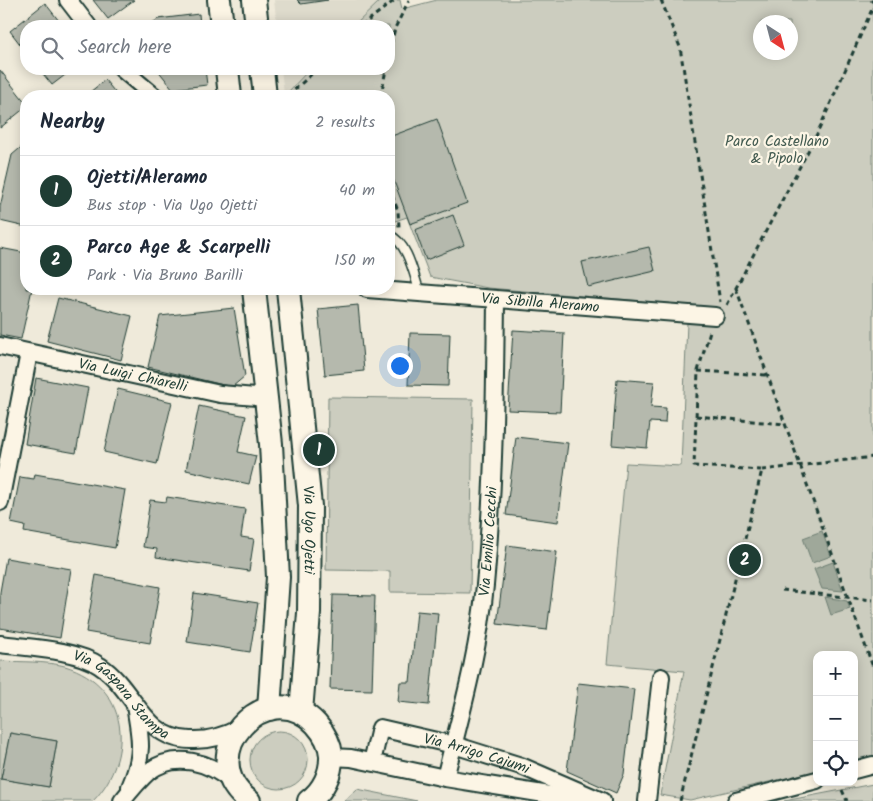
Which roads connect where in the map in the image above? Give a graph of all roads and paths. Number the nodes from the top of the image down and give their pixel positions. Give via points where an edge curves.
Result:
1 (68, 0) edge
2 (219, 0) edge
3 (254, 0) edge
4 (395, 0) edge
5 (409, 0) edge
6 (661, 0) edge
7 (873, 7) edge
8 (83, 20) edge
9 (221, 20) edge
10 (256, 20) edge
11 (369, 20) edge
12 (395, 28) edge
13 (129, 75) edge
14 (228, 75) edge
15 (263, 75) edge
16 (311, 75) edge
17 (385, 75) edge
18 (147, 90) edge
19 (229, 90) edge
20 (264, 90) edge
21 (294, 90) edge
22 (382, 90) edge
23 (395, 206) edge
24 (395, 232) edge
25 (395, 240) edge
26 (736, 288) junction
27 (395, 291) edge
28 (420, 293) junction
29 (255, 295) edge
30 (289, 295) edge
31 (496, 300) junction
32 (715, 316) junction
33 (0, 346) edge
34 (30, 353) junction
35 (698, 371) junction
36 (767, 375) junction
37 (267, 398) junction
38 (696, 416) junction
39 (785, 424) junction
40 (873, 456) edge
41 (800, 466) junction
42 (762, 470) junction
43 (0, 502) edge
44 (782, 590) dead end
45 (848, 597) junction
46 (873, 600) edge
47 (0, 644) edge
48 (873, 667) edge
49 (661, 676) dead end
50 (134, 704) junction
51 (269, 709) junction
52 (301, 712) junction
53 (238, 729) junction
54 (454, 745) junction
55 (331, 757) junction
56 (372, 762) junction
57 (873, 765) edge
58 (858, 769) edge
59 (445, 778) junction
60 (813, 781) edge
61 (842, 790) dead end
62 (244, 796) edge
63 (124, 798) edge
64 (309, 801) edge
65 (590, 801) edge
66 (602, 801) edge
67 (647, 801) edge
68 (680, 801) edge
69 (736, 801) edge
70 (847, 801) edge

1 - 8 street
2 - 9 main road
3 - 10 main road
4 - 11 path
5 - 12 path
6 - 32 path via 680,47 721,306
7 - 26 path via 817,134
13 - 18 street
14 - 19 main road
15 - 20 main road
16 - 21 path
17 - 22 path
23 - 24 path via 400,226
25 - 28 lane via 405,253
26 - 32 path via 723,313
26 - 36 path
27 - 28 street, Via Sibilla Aleramo
28 - 31 street, Via Sibilla Aleramo
29 - 37 main road
30 - 52 main road, Via Ugo Ojetti via 310,506 309,613
31 - 32 street, Via Sibilla Aleramo
31 - 54 street, Via Emilio Cecchi via 495,435 485,586 473,665
32 - 35 path
33 - 34 street, Via Luigi Chiarelli
34 - 37 street, Via Luigi Chiarelli via 220,394
34 - 43 street
35 - 36 path
35 - 38 path
36 - 39 path
37 - 51 main road via 278,577
38 - 39 path
38 - 42 path via 694,466
39 - 41 path
40 - 41 path
41 - 42 path
41 - 45 path
42 - 68 path
44 - 45 path
45 - 46 path
45 - 48 path
47 - 50 street, Via Gaspara Stampa via 81,656 114,677
49 - 67 street
50 - 53 street, Via Gaspara Stampa via 157,729 173,738 210,740
50 - 63 street via 141,755
51 - 52 main road
51 - 53 main road via 252,716
52 - 55 main road via 321,729
53 - 62 main road via 231,742 228,759
54 - 56 street, Via Arrigo Cajumi via 380,728
54 - 59 street, Via Emilio Cecchi
54 - 66 street, Via Arrigo Cajumi via 521,766
55 - 56 street, Via Arrigo Cajumi
55 - 64 main road via 325,783
56 - 59 street, Via Arrigo Cajumi
57 - 58 street
59 - 65 street, Via Arrigo Cajumi
60 - 69 street
61 - 70 path
62 - 63 street via 208,765 178,761 149,771

